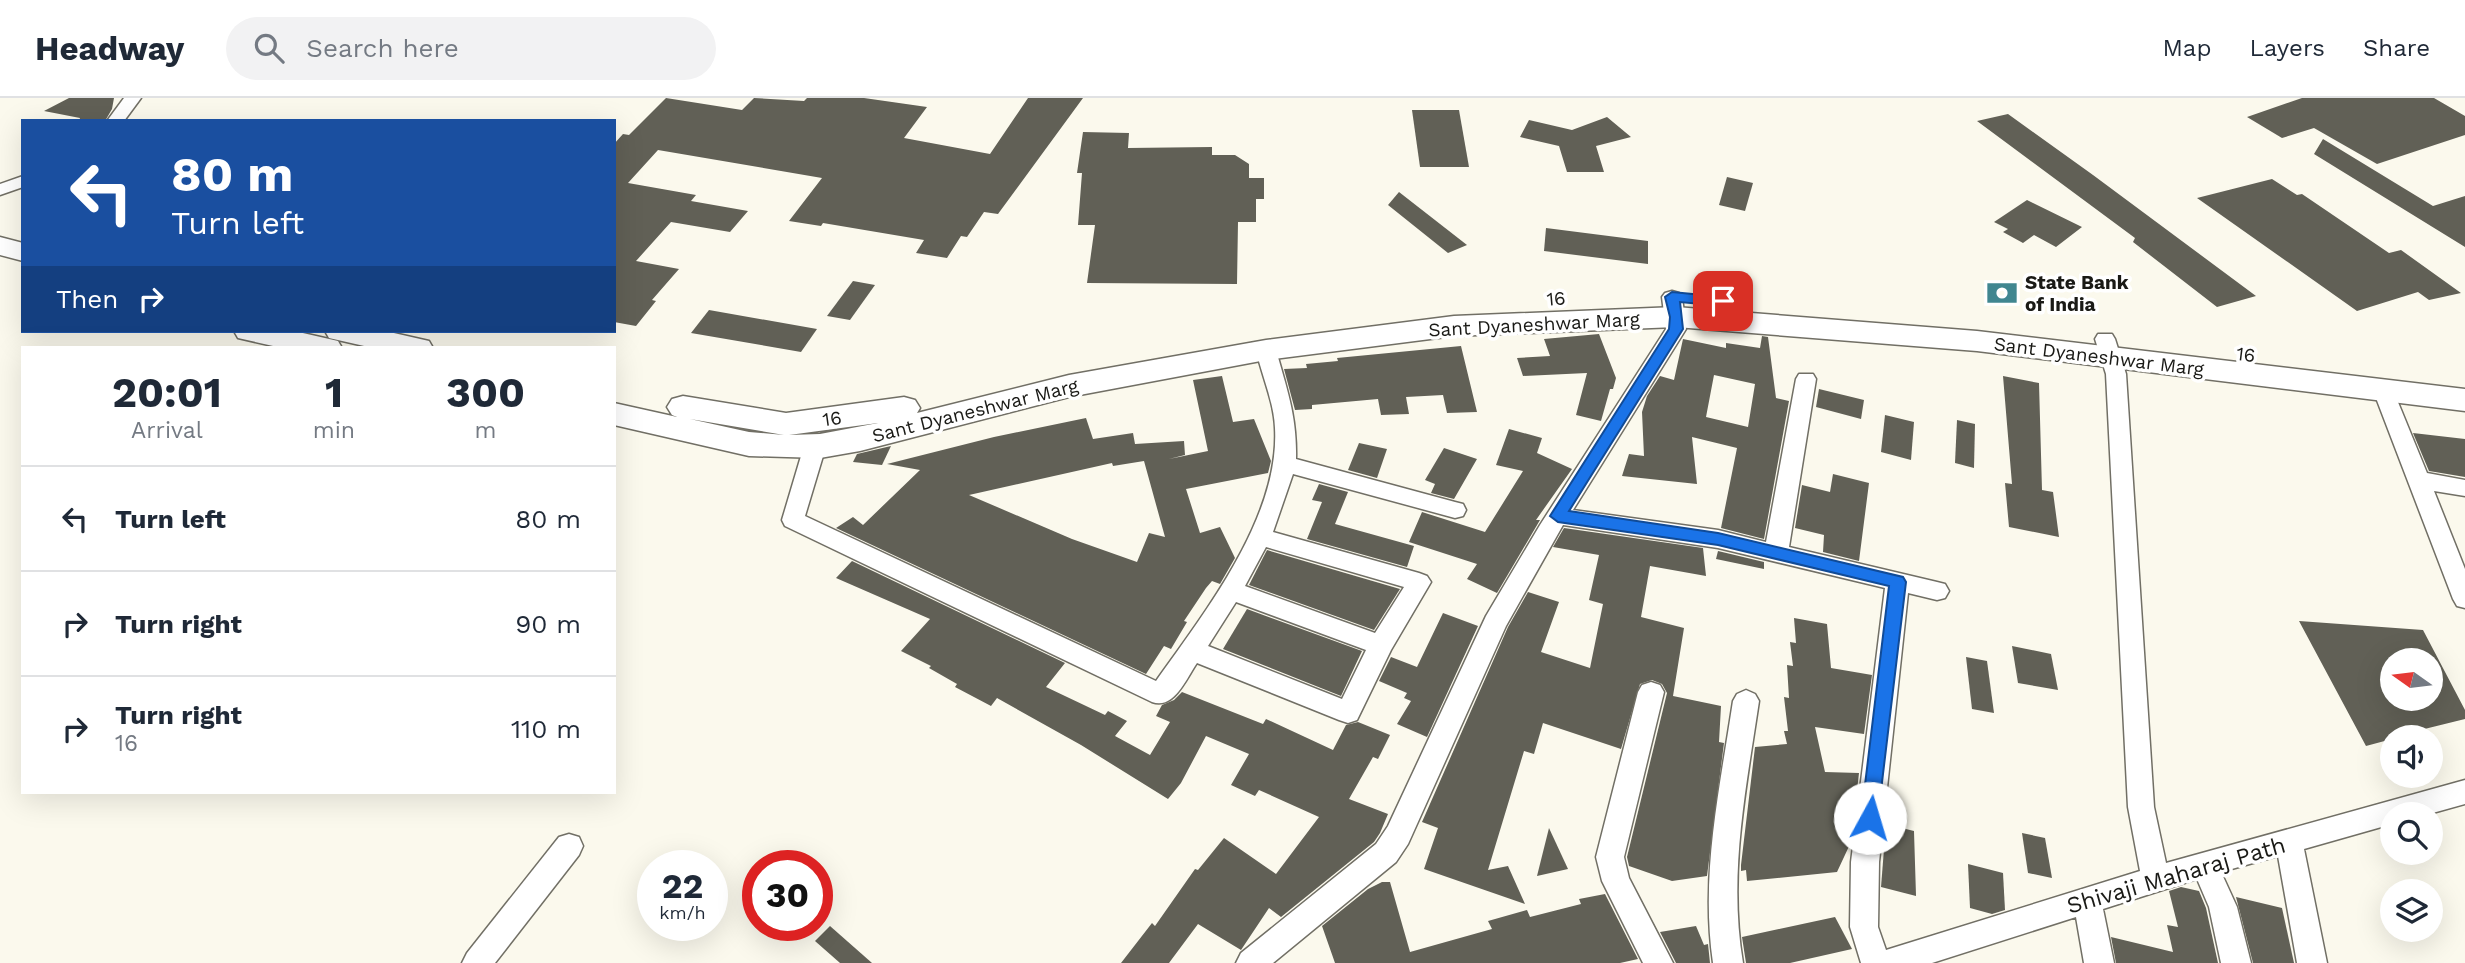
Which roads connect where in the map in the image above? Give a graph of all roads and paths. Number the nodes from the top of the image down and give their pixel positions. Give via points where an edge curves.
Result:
1 (133, 98) edge
2 (117, 119) edge
3 (21, 182) edge
4 (0, 190) edge
5 (0, 246) edge
6 (21, 251) edge
7 (0, 271) edge
8 (21, 276) edge
9 (1674, 307) junction
10 (258, 333) edge
11 (349, 333) edge
12 (318, 346) edge
13 (408, 346) edge
14 (2108, 348) junction
15 (1266, 350) junction
16 (1806, 379) dead end
17 (2465, 379) edge
18 (2383, 390) junction
19 (616, 394) edge
20 (2465, 400) edge
21 (616, 414) edge
22 (795, 439) junction
23 (1285, 464) junction
24 (2418, 480) junction
25 (2465, 488) edge
26 (1455, 510) dead end
27 (1558, 516) junction
28 (1260, 537) junction
29 (1776, 553) junction
30 (1898, 582) junction
31 (1229, 590) junction
32 (1937, 591) dead end
33 (2465, 599) edge
34 (1381, 645) junction
35 (1191, 650) junction
36 (1651, 692) dead end
37 (1746, 701) dead end
38 (2465, 792) edge
39 (2290, 841) junction
40 (569, 846) dead end
41 (2204, 864) junction
42 (2155, 879) junction
43 (2087, 900) junction
44 (1955, 952) edge
45 (477, 963) edge
46 (1251, 963) edge
47 (1658, 963) edge
48 (1728, 963) edge
49 (1876, 963) edge
50 (1888, 963) edge
51 (2099, 963) edge
52 (2236, 963) edge
53 (2312, 963) edge

1 - 2 street
3 - 4 street
5 - 6 main road
7 - 8 main road
9 - 14 main road, Sant Dyaneshwar Marg via 1977,341
9 - 15 main road, Sant Dyaneshwar Marg
9 - 22 main road, 16 via 1570,296 1304,326 1124,356
9 - 27 street via 1676,329
10 - 12 main road
11 - 13 main road
14 - 17 main road, 16
14 - 18 main road, Sant Dyaneshwar Marg
14 - 42 street via 2116,374 2141,807
15 - 22 main road, Sant Dyaneshwar Marg via 1069,386 860,439
15 - 23 street via 1286,428
16 - 29 street
18 - 20 main road, Sant Dyaneshwar Marg
18 - 24 street
19 - 22 main road, 16
21 - 22 main road, Sant Dyaneshwar Marg via 748,444
22 - 35 street via 793,520 1161,695
23 - 26 street
23 - 28 street via 1270,519
24 - 25 street
24 - 33 street
27 - 29 street via 1718,539
27 - 46 street via 1495,623 1386,853
28 - 31 street
28 - 34 street via 1419,582
29 - 30 street
30 - 32 street
30 - 49 street via 1865,874 1864,927
31 - 34 street
31 - 35 street
34 - 35 street via 1348,712
36 - 47 street via 1610,857 1616,881
37 - 48 street via 1724,876 1723,942
38 - 39 street, Shivaji Maharaj Path
39 - 41 street, Shivaji Maharaj Path
39 - 53 street
40 - 45 street
41 - 42 street, Shivaji Maharaj Path
41 - 52 street via 2223,907
42 - 43 street, Shivaji Maharaj Path
43 - 44 street, Shivaji Maharaj Path
43 - 51 street
44 - 50 street, Shivaji Maharaj Path

